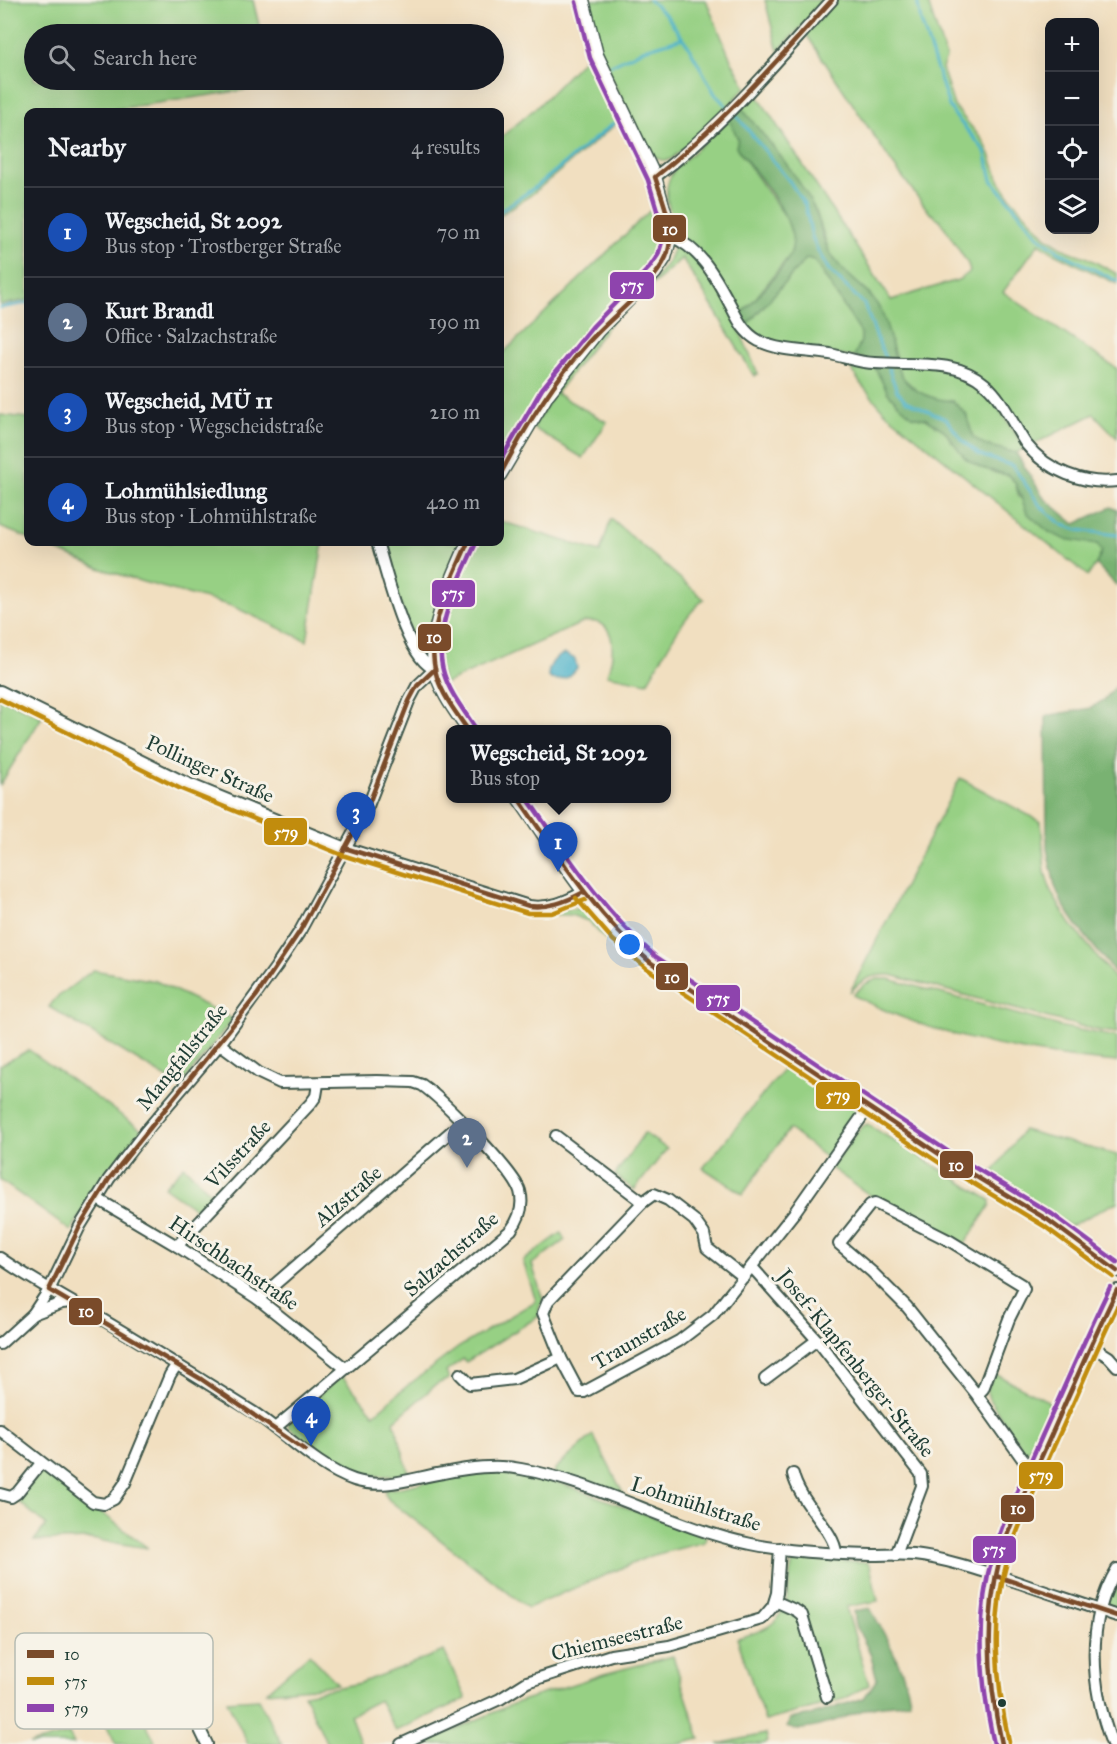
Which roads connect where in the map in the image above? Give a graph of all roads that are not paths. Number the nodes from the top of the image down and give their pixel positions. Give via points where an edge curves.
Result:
1 (582, 0) edge
2 (832, 0) edge
3 (655, 177) junction
4 (670, 236) junction
5 (504, 468) edge
6 (1117, 481) edge
7 (378, 546) edge
8 (466, 546) edge
9 (435, 669) junction
10 (0, 691) edge
11 (465, 725) edge
12 (521, 803) edge
13 (345, 848) junction
14 (582, 893) junction
15 (220, 1044) junction
16 (318, 1084) junction
17 (868, 1108) junction
18 (462, 1122) junction
19 (556, 1136) dead end
20 (96, 1198) junction
21 (643, 1202) junction
22 (177, 1246) junction
23 (0, 1258) edge
24 (752, 1267) junction
25 (1117, 1271) edge
26 (744, 1277) junction
27 (49, 1290) junction
28 (1117, 1290) edge
29 (258, 1299) junction
30 (72, 1302) junction
31 (33, 1314) junction
32 (817, 1340) junction
33 (0, 1344) edge
34 (1090, 1345) junction
35 (561, 1358) junction
36 (177, 1364) junction
37 (1117, 1366) edge
38 (345, 1368) junction
39 (460, 1374) dead end
40 (765, 1379) dead end
41 (977, 1395) junction
42 (275, 1428) junction
43 (0, 1430) edge
44 (41, 1463) junction
45 (1036, 1471) junction
46 (793, 1474) dead end
47 (0, 1494) edge
48 (780, 1548) junction
49 (836, 1553) junction
50 (896, 1555) junction
51 (1117, 1569) edge
52 (996, 1576) junction
53 (775, 1601) junction
54 (1099, 1610) junction
55 (1117, 1616) edge
56 (827, 1697) dead end
57 (200, 1729) edge
58 (207, 1744) edge
59 (401, 1744) edge
60 (1002, 1744) edge
61 (1112, 1744) edge

1 - 3 main road via 597,56
2 - 3 street via 738,103
3 - 4 main road
4 - 5 main road via 661,265 598,331 548,394
4 - 6 street via 696,252 752,337 778,349 876,364 948,367 970,374 987,385 1032,452 1053,468 1092,481
7 - 9 street via 412,646 428,667
8 - 9 main road via 436,631
9 - 11 main road via 444,693
9 - 13 street, Mangfallstraße via 409,700 373,796
10 - 13 street, Pollinger Straße via 184,782
12 - 14 main road
13 - 14 street, Pollinger Straße via 529,906 556,905
13 - 15 street, Mangfallstraße via 300,931
14 - 17 main road via 618,935 650,962
15 - 16 street, Salzachstraße via 276,1082
15 - 20 street, Mangfallstraße via 145,1132
16 - 18 street, Salzachstraße via 417,1083
16 - 22 street, Vilsstraße via 311,1103
17 - 24 street, Traunstraße
17 - 25 main road via 1048,1220
18 - 29 street, Alzstraße
18 - 38 street, Salzachstraße via 517,1185 520,1216 511,1230
19 - 21 street
20 - 22 street, Hirschbachstraße
20 - 27 street, Mangfallstraße
21 - 26 street via 654,1194 668,1200 701,1228 707,1248
21 - 35 street via 548,1301 543,1313
22 - 29 street, Hirschbachstraße
23 - 27 street, Lohmühlstraße
24 - 26 street, Traunstraße
24 - 32 street, Josef-Klapfenberger-Straße
26 - 35 street, Traunstraße via 713,1315 693,1332 584,1392 577,1390
27 - 30 street, Lohmühlstraße
27 - 31 street, Mangfallstraße
28 - 34 street
29 - 38 street, Hirschbachstraße
30 - 31 street
30 - 36 street, Lohmühlstraße
31 - 33 street
32 - 40 street
32 - 50 street, Josef-Klapfenberger-Straße via 922,1477
34 - 37 street
34 - 45 street
35 - 39 street, Traunstraße via 506,1381 470,1384
36 - 42 street, Lohmühlstraße
36 - 44 street via 125,1483 111,1502 93,1502
38 - 42 street, Salzachstraße
41 - 41 street via 983,1389 1024,1288 950,1241 875,1203 870,1205 839,1244 907,1307
41 - 45 street via 1024,1461
42 - 48 street, Lohmühlstraße via 341,1474 367,1483 392,1484 477,1467 520,1469 582,1486 725,1537
43 - 44 street
44 - 47 street via 17,1493 11,1497
45 - 52 street via 1008,1535
46 - 49 street via 797,1490 833,1542
48 - 49 street, Lohmühlstraße
48 - 53 street
49 - 50 street, Lohmühlstraße
50 - 52 street, Lohmühlstraße via 940,1559
51 - 54 street
52 - 54 street, Lohmühlstraße
52 - 60 street via 990,1654 994,1707
53 - 56 street via 802,1615
53 - 59 street, Chiemseestraße via 757,1621 669,1646 611,1655 528,1682
54 - 55 street, Lohmühlstraße
54 - 61 street via 1095,1676 1102,1717
57 - 58 street

